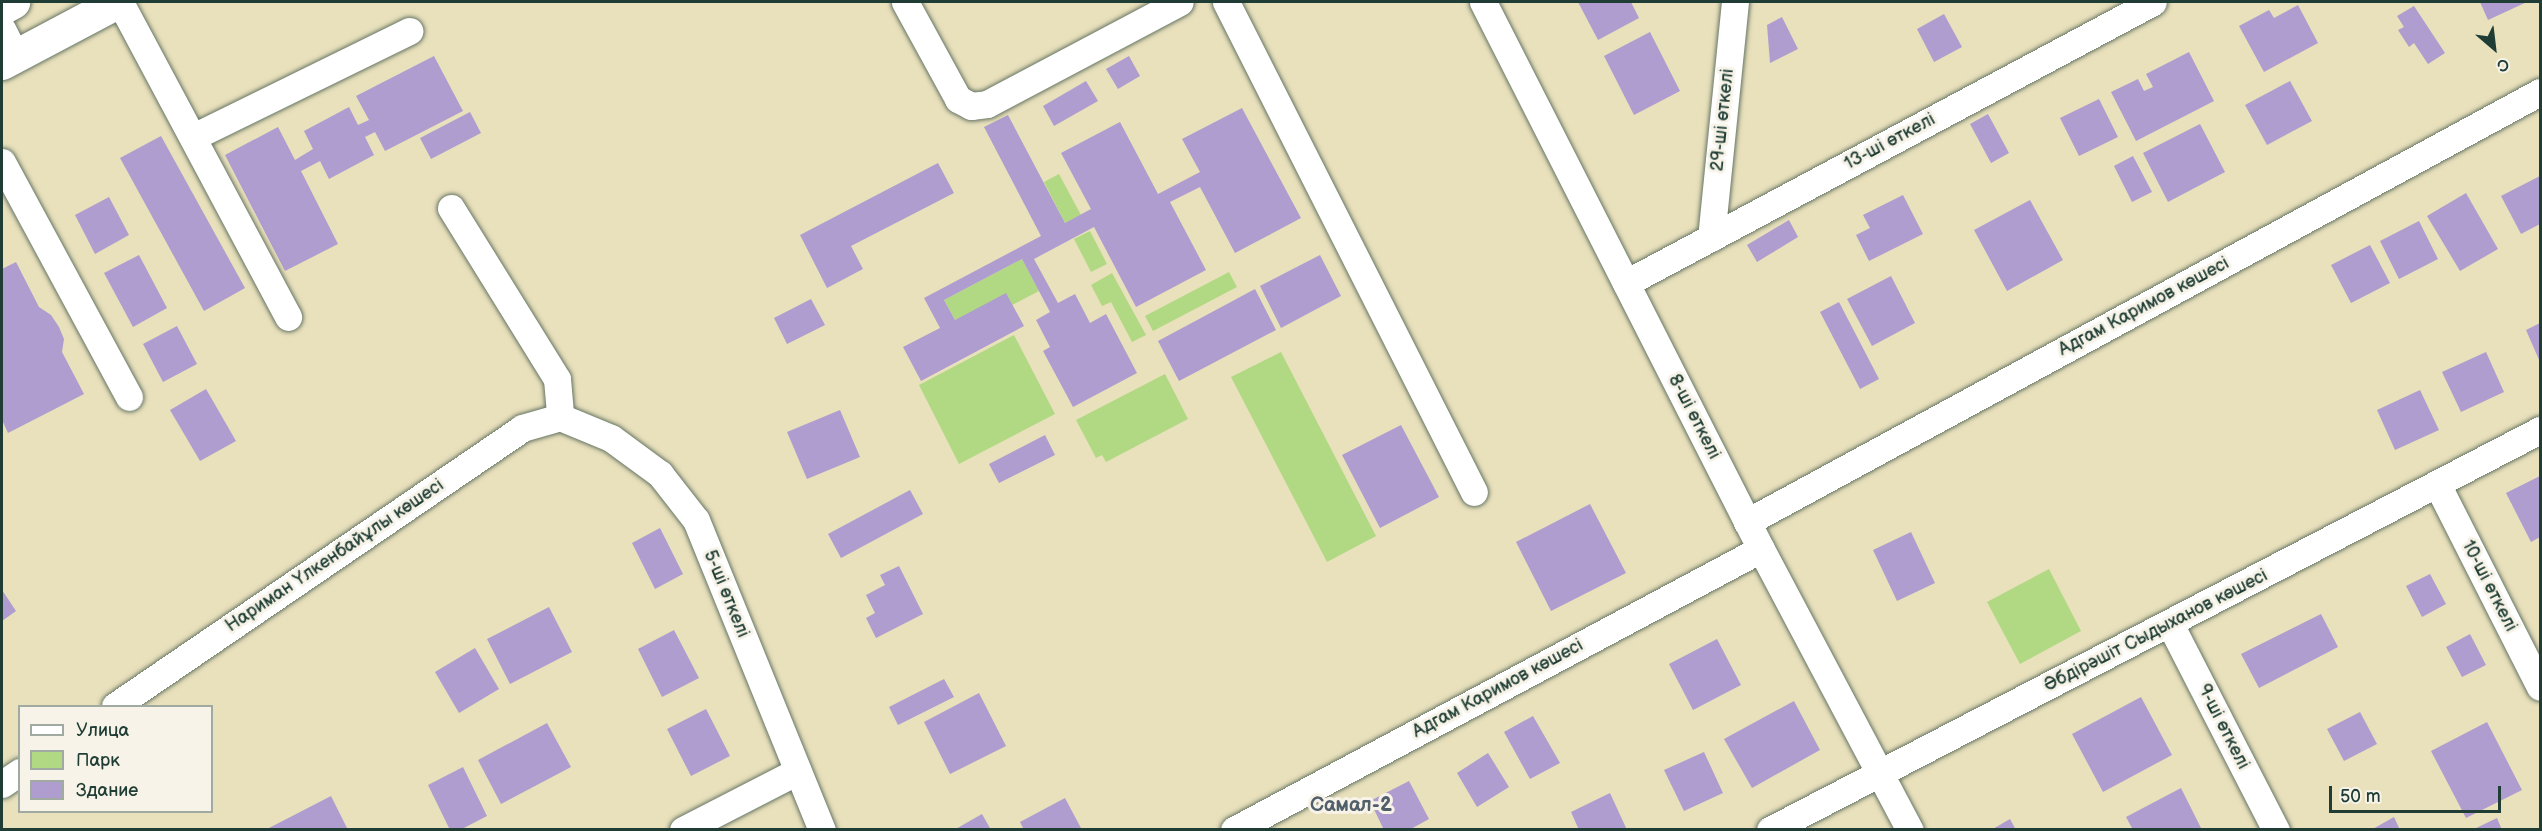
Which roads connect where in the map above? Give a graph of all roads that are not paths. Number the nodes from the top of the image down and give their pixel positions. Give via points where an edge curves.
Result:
1 (13, 2) edge
2 (118, 2) edge
3 (905, 2) edge
4 (1180, 2) edge
5 (1226, 2) edge
6 (1484, 2) edge
7 (1736, 2) edge
8 (2154, 2) edge
9 (2, 8) edge
10 (409, 31) dead end
11 (6, 49) edge
12 (2541, 92) edge
13 (193, 137) junction
14 (2, 162) edge
15 (452, 208) dead end
16 (1711, 238) junction
17 (1626, 283) junction
18 (288, 317) dead end
19 (129, 397) dead end
20 (560, 417) junction
21 (2541, 430) edge
22 (2438, 486) junction
23 (1474, 492) dead end
24 (1747, 522) junction
25 (1761, 549) junction
26 (2170, 624) junction
27 (2541, 687) edge
28 (116, 705) edge
29 (798, 771) junction
30 (18, 773) edge
31 (1878, 773) junction
32 (2, 784) edge
33 (683, 830) edge
34 (822, 830) edge
35 (1234, 830) edge
36 (1770, 830) edge
37 (1910, 830) edge
38 (2276, 830) edge

1 - 9 main road
2 - 11 main road
2 - 13 street
3 - 4 street via 958,99 971,106 987,104
5 - 23 street
6 - 17 street, 8-ші өткелі
7 - 16 street, 29-ші өткелі
8 - 16 street, 13-ші өткелі
10 - 13 street
12 - 24 street, Адгам Каримов көшесі
13 - 18 street
14 - 19 street
15 - 20 street via 557,379
16 - 17 street, 13-ші өткелі
17 - 24 street, 8-ші өткелі
20 - 28 street, Нариман Үлкенбайұлы көшесі via 522,428
20 - 29 street, 5-ші өткелі via 611,438 660,474 696,520
21 - 22 street, Әбдірәшіт Сыдыханов көшесі
22 - 26 street, Әбдірәшіт Сыдыханов көшесі
22 - 27 street, 10-ші өткелі
24 - 25 street, 8-ші өткелі
25 - 31 street, 8-ші өткелі
25 - 35 street, Адгам Каримов көшесі
26 - 31 street, Әбдірәшіт Сыдыханов көшесі
26 - 38 street, 9-ші өткелі
29 - 33 street
29 - 34 street, 5-ші өткелі
30 - 32 street
31 - 36 street, Әбдірәшіт Сыдыханов көшесі
31 - 37 street, 8-ші өткелі

